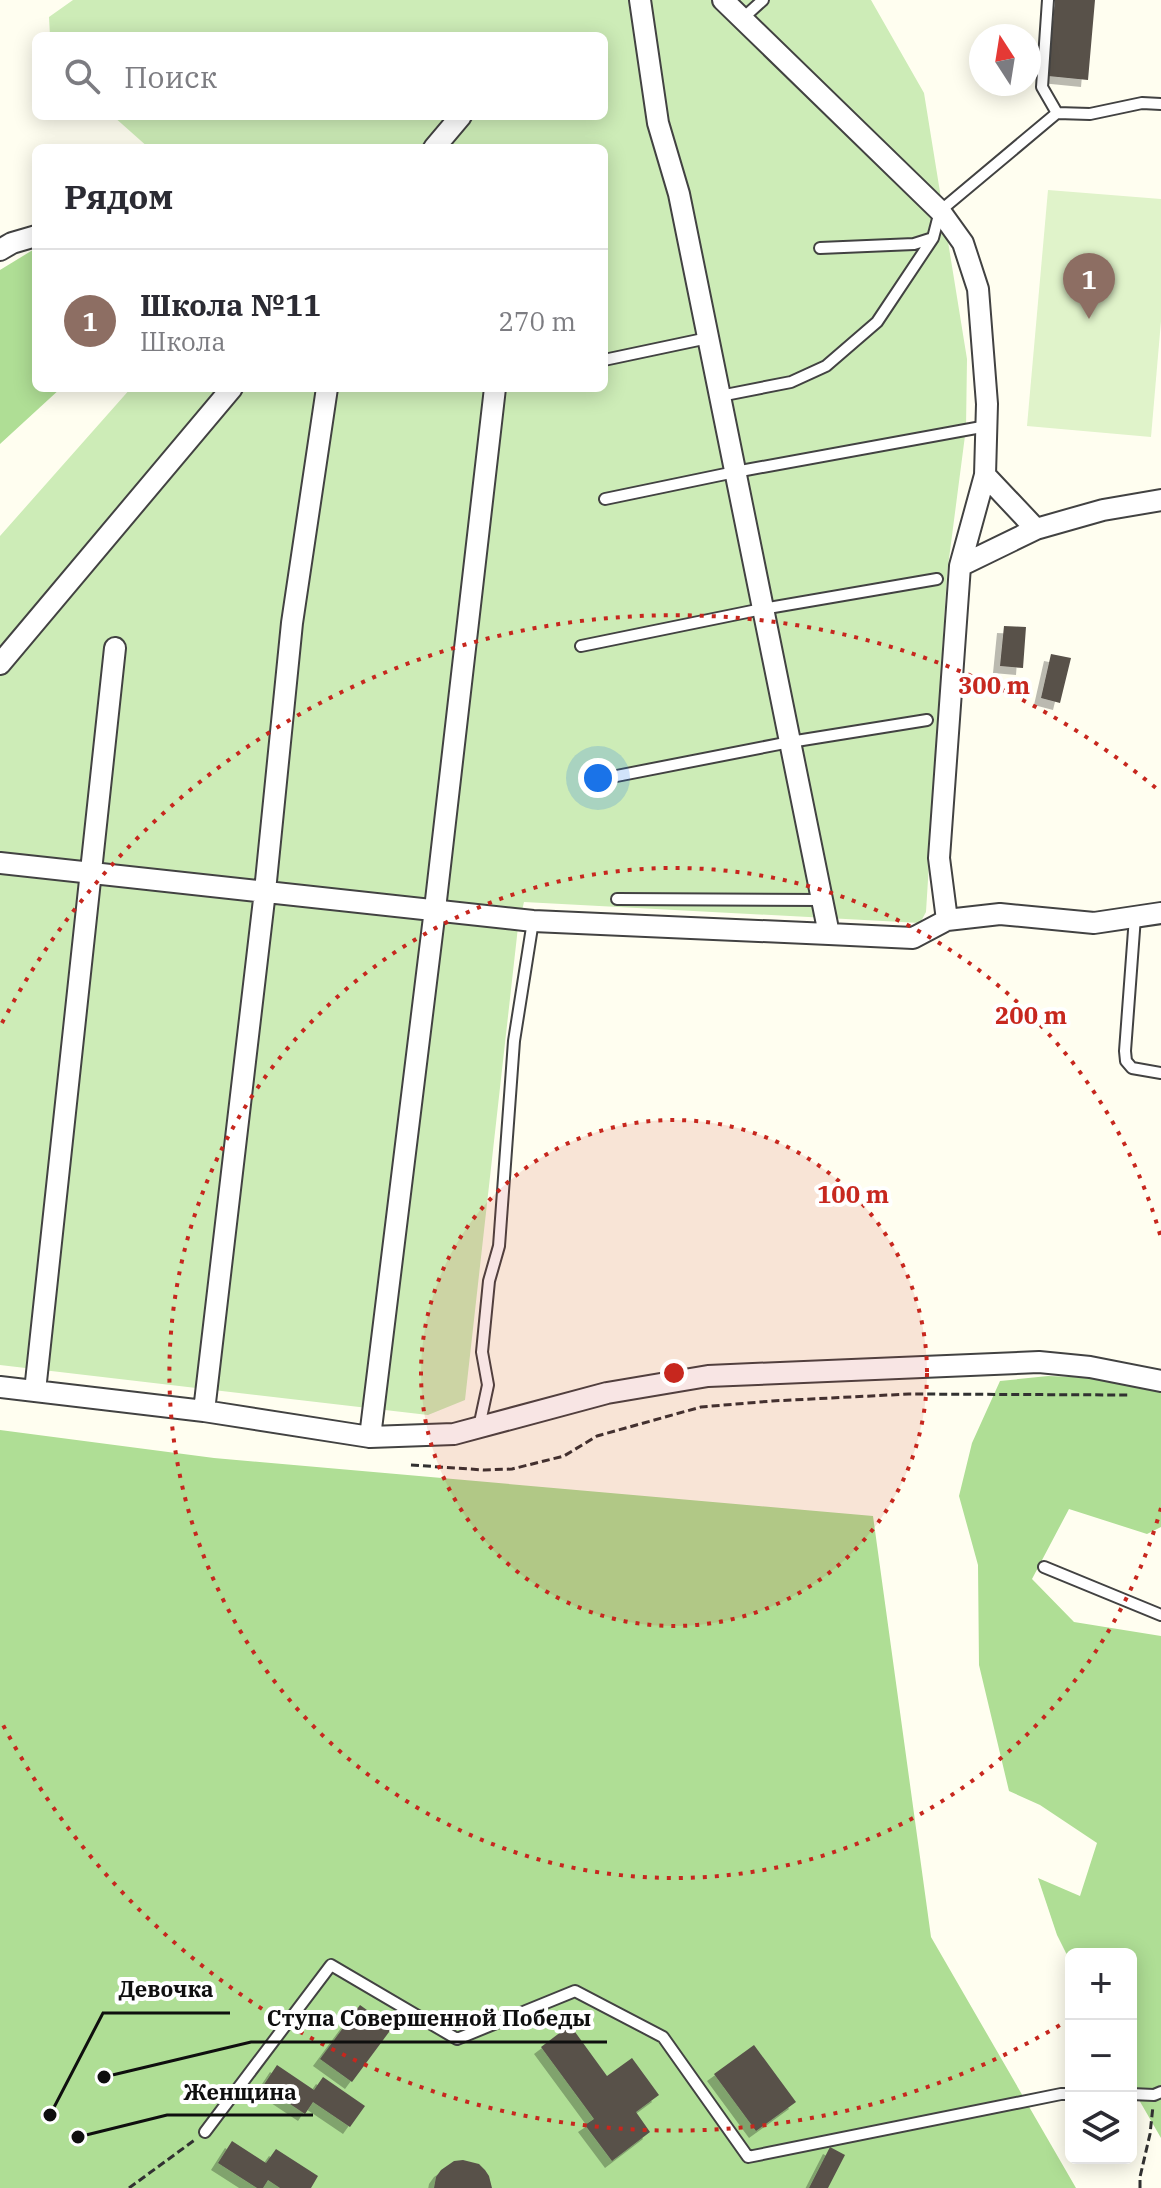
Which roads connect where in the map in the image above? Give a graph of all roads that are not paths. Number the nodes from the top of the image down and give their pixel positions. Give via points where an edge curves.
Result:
1 (640, 0) edge
2 (723, 0) edge
3 (763, 0) edge
4 (1048, 0) edge
5 (742, 19) junction
6 (1161, 104) edge
7 (1057, 113) junction
8 (458, 120) edge
9 (437, 144) edge
10 (940, 211) junction
11 (32, 237) edge
12 (933, 238) junction
13 (820, 248) dead end
14 (0, 250) edge
15 (708, 338) junction
16 (608, 359) edge
17 (229, 392) edge
18 (326, 392) edge
19 (495, 392) edge
20 (720, 396) junction
21 (987, 426) junction
22 (735, 472) junction
23 (985, 475) junction
24 (605, 499) dead end
25 (1161, 500) edge
26 (1036, 529) junction
27 (960, 566) junction
28 (937, 579) dead end
29 (762, 609) junction
30 (581, 646) dead end
31 (115, 648) dead end
32 (0, 664) edge
33 (927, 720) dead end
34 (790, 742) junction
35 (591, 781) dead end
36 (0, 863) edge
37 (92, 872) junction
38 (265, 891) junction
39 (617, 899) dead end
40 (822, 900) junction
41 (435, 909) junction
42 (1161, 913) edge
43 (1135, 917) junction
44 (947, 920) junction
45 (533, 921) junction
46 (829, 934) junction
47 (1161, 1073) edge
48 (1161, 1381) edge
49 (0, 1387) edge
50 (35, 1391) junction
51 (204, 1411) junction
52 (479, 1427) junction
53 (370, 1437) junction
54 (1044, 1567) dead end
55 (1161, 1615) edge
56 (1158, 2093) edge
57 (1137, 2094) edge
58 (1065, 2095) edge
59 (205, 2132) road end

1 - 15 street via 658,123 679,194
2 - 5 street
3 - 5 lane
4 - 7 lane via 1042,87
5 - 10 street
6 - 7 lane
7 - 10 lane
8 - 9 street
10 - 12 lane
10 - 21 street via 963,243 978,289
11 - 14 street
12 - 13 lane via 914,244
12 - 20 lane via 877,322 826,366 791,382
15 - 16 lane
15 - 20 street
17 - 32 street
18 - 38 street via 292,623
19 - 41 street
20 - 22 street
21 - 22 lane
21 - 23 street
22 - 24 lane
22 - 29 street
23 - 26 street
23 - 27 street
25 - 26 street
26 - 27 street
27 - 44 street via 939,858
28 - 29 lane
29 - 30 lane
29 - 34 street
31 - 37 street
33 - 34 lane
34 - 35 lane
34 - 40 street
36 - 37 street
37 - 38 street
37 - 50 street
38 - 41 street
38 - 51 street
39 - 40 lane
40 - 46 street
41 - 45 street
41 - 53 street
42 - 43 street
43 - 44 street via 1094,923 1000,914
43 - 47 lane via 1126,1061 1132,1068
44 - 46 street via 913,938
45 - 46 street
45 - 52 lane via 514,1041 499,1246 489,1281 482,1352 488,1385
48 - 52 street via 1039,1362 708,1376 607,1393
49 - 50 street
50 - 51 street
51 - 53 street
52 - 53 street via 454,1434
54 - 55 lane
56 - 57 lane
58 - 59 lane via 748,2157 663,2037 575,1991 457,2039 331,1965

